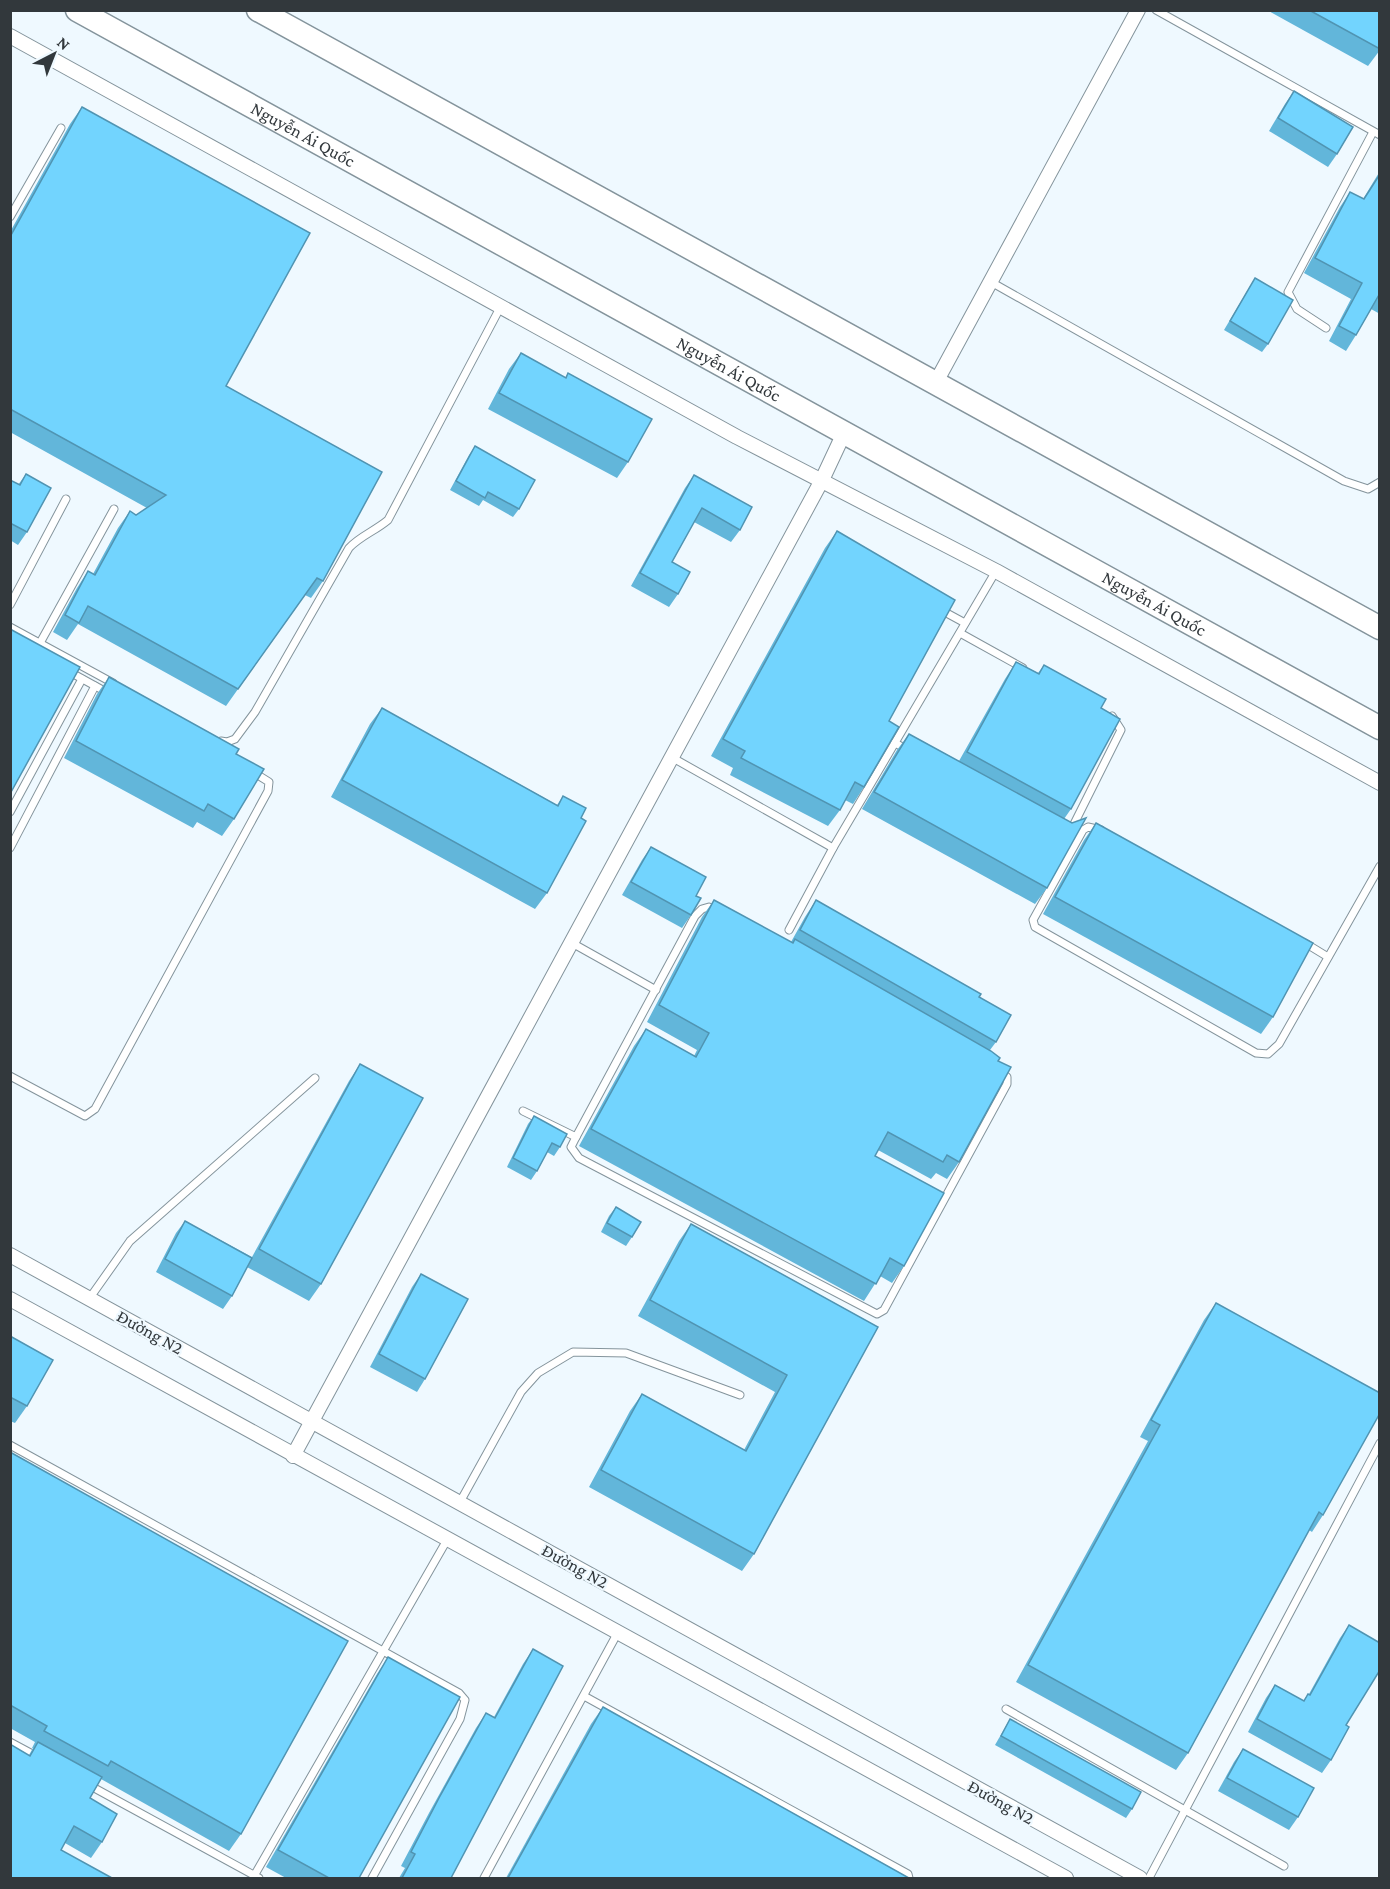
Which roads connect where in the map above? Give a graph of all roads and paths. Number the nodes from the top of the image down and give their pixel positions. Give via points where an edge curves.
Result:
1 (77, 10) edge
2 (258, 10) edge
3 (1138, 10) edge
4 (1156, 10) edge
5 (10, 36) edge
6 (61, 128) dead end
7 (1376, 134) edge
8 (10, 217) edge
9 (991, 282) junction
10 (501, 306) junction
11 (1326, 328) dead end
12 (935, 384) junction
13 (844, 433) junction
14 (822, 480) junction
15 (1380, 482) edge
16 (66, 499) dead end
17 (114, 509) dead end
18 (996, 571) junction
19 (10, 606) edge
20 (936, 606) edge
21 (965, 623) junction
22 (10, 627) edge
23 (1380, 628) edge
24 (960, 633) junction
25 (40, 643) junction
26 (62, 668) edge
27 (1029, 671) edge
28 (82, 679) junction
29 (95, 686) junction
30 (121, 688) edge
31 (116, 698) edge
32 (1105, 712) edge
33 (1380, 728) edge
34 (213, 738) edge
35 (895, 743) junction
36 (915, 754) edge
37 (673, 758) junction
38 (37, 763) junction
39 (250, 770) edge
40 (51, 771) junction
41 (1380, 783) edge
42 (10, 812) edge
43 (1067, 834) edge
44 (1110, 835) edge
45 (10, 848) edge
46 (833, 848) junction
47 (1380, 866) edge
48 (730, 919) edge
49 (789, 930) dead end
50 (1297, 939) edge
51 (572, 943) junction
52 (1329, 957) junction
53 (656, 990) junction
54 (997, 1069) edge
55 (10, 1076) edge
56 (315, 1077) dead end
57 (523, 1111) dead end
58 (576, 1137) junction
59 (10, 1255) edge
60 (10, 1299) edge
61 (89, 1299) junction
62 (740, 1395) dead end
63 (312, 1420) junction
64 (1380, 1443) edge
65 (10, 1445) edge
66 (293, 1456) junction
67 (460, 1502) junction
68 (447, 1540) junction
69 (617, 1634) junction
70 (383, 1651) junction
71 (584, 1696) junction
72 (1006, 1709) dead end
73 (10, 1742) edge
74 (41, 1759) edge
75 (81, 1781) edge
76 (1185, 1812) junction
77 (1284, 1866) dead end
78 (256, 1877) edge
79 (372, 1878) edge
80 (484, 1878) edge
81 (909, 1878) edge
82 (1066, 1878) edge
83 (1140, 1878) edge
84 (1149, 1878) edge

1 - 13 main road, Nguyễn Ái Quốc
2 - 12 main road
3 - 9 street
4 - 7 lane
5 - 10 street
6 - 8 lane
7 - 11 lane via 1288,292 1297,309
9 - 12 street
9 - 15 lane via 1344,481 1368,489
10 - 14 street
10 - 34 lane via 387,520 357,538 349,548 255,712 235,739 227,742
12 - 23 main road
13 - 14 street
13 - 33 main road, Nguyễn Ái Quốc
14 - 18 street
14 - 37 street
16 - 19 lane
17 - 25 lane
18 - 21 lane
18 - 41 street
20 - 21 lane
21 - 24 lane
22 - 25 lane
24 - 27 lane
24 - 35 lane
25 - 30 lane
26 - 28 lane
28 - 29 lane
28 - 38 lane
29 - 31 lane
29 - 40 lane
32 - 43 lane via 1114,717 1121,730
35 - 36 lane
35 - 46 lane
37 - 46 lane
37 - 51 street
38 - 40 lane
38 - 42 lane
39 - 55 lane via 269,782 268,791 94,1109 86,1116
40 - 45 lane
44 - 52 lane via 1088,826 1083,830 1033,920 1035,927 1256,1053 1268,1054 1279,1044
46 - 49 lane
47 - 52 lane
48 - 53 lane via 709,907 702,909
50 - 52 lane
51 - 53 lane
51 - 63 street
53 - 58 lane
54 - 58 lane via 1007,1077 1007,1084 885,1310 877,1314 579,1158 571,1147
56 - 61 lane via 130,1241
57 - 58 lane
59 - 61 street, Đường N2
60 - 66 street, Đường N2
61 - 63 street, Đường N2
62 - 67 lane via 626,1353 573,1352 538,1373 521,1392
63 - 66 street
63 - 67 street, Đường N2
64 - 76 lane
65 - 70 lane
66 - 68 street, Đường N2
67 - 83 street, Đường N2
68 - 69 street, Đường N2
68 - 70 lane
69 - 71 lane
69 - 82 street, Đường N2
70 - 78 lane
70 - 79 lane via 465,1700 460,1719
71 - 80 lane
71 - 81 lane via 908,1874
72 - 76 lane
73 - 74 lane
75 - 78 lane
76 - 77 lane
76 - 84 lane

